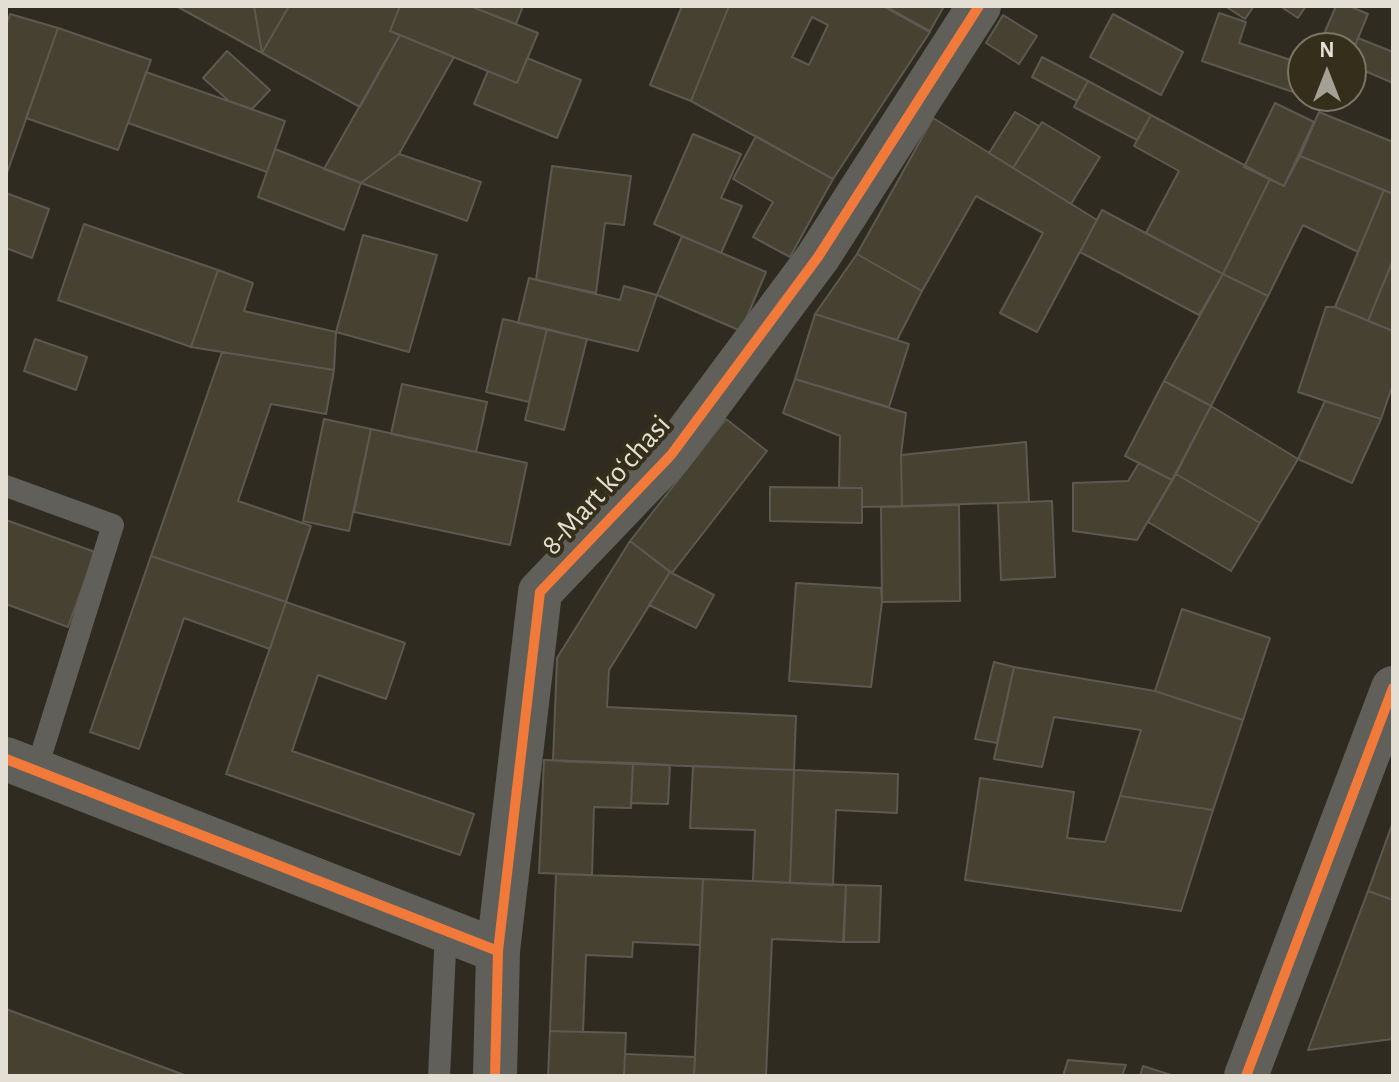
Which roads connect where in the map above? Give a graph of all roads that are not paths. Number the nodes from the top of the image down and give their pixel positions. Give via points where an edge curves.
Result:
1 (979, 6) edge
2 (6, 486) edge
3 (1393, 688) edge
4 (21, 765) edge
5 (446, 931) junction
6 (498, 951) junction
7 (439, 1076) edge
8 (495, 1076) edge
9 (1246, 1076) edge

1 - 6 street, 8-Mart koʻchasi via 818,257 671,455 540,592
2 - 4 lane via 113,525
3 - 9 street
4 - 5 street
5 - 6 street
5 - 7 lane
6 - 8 street, 8-Mart koʻchasi

